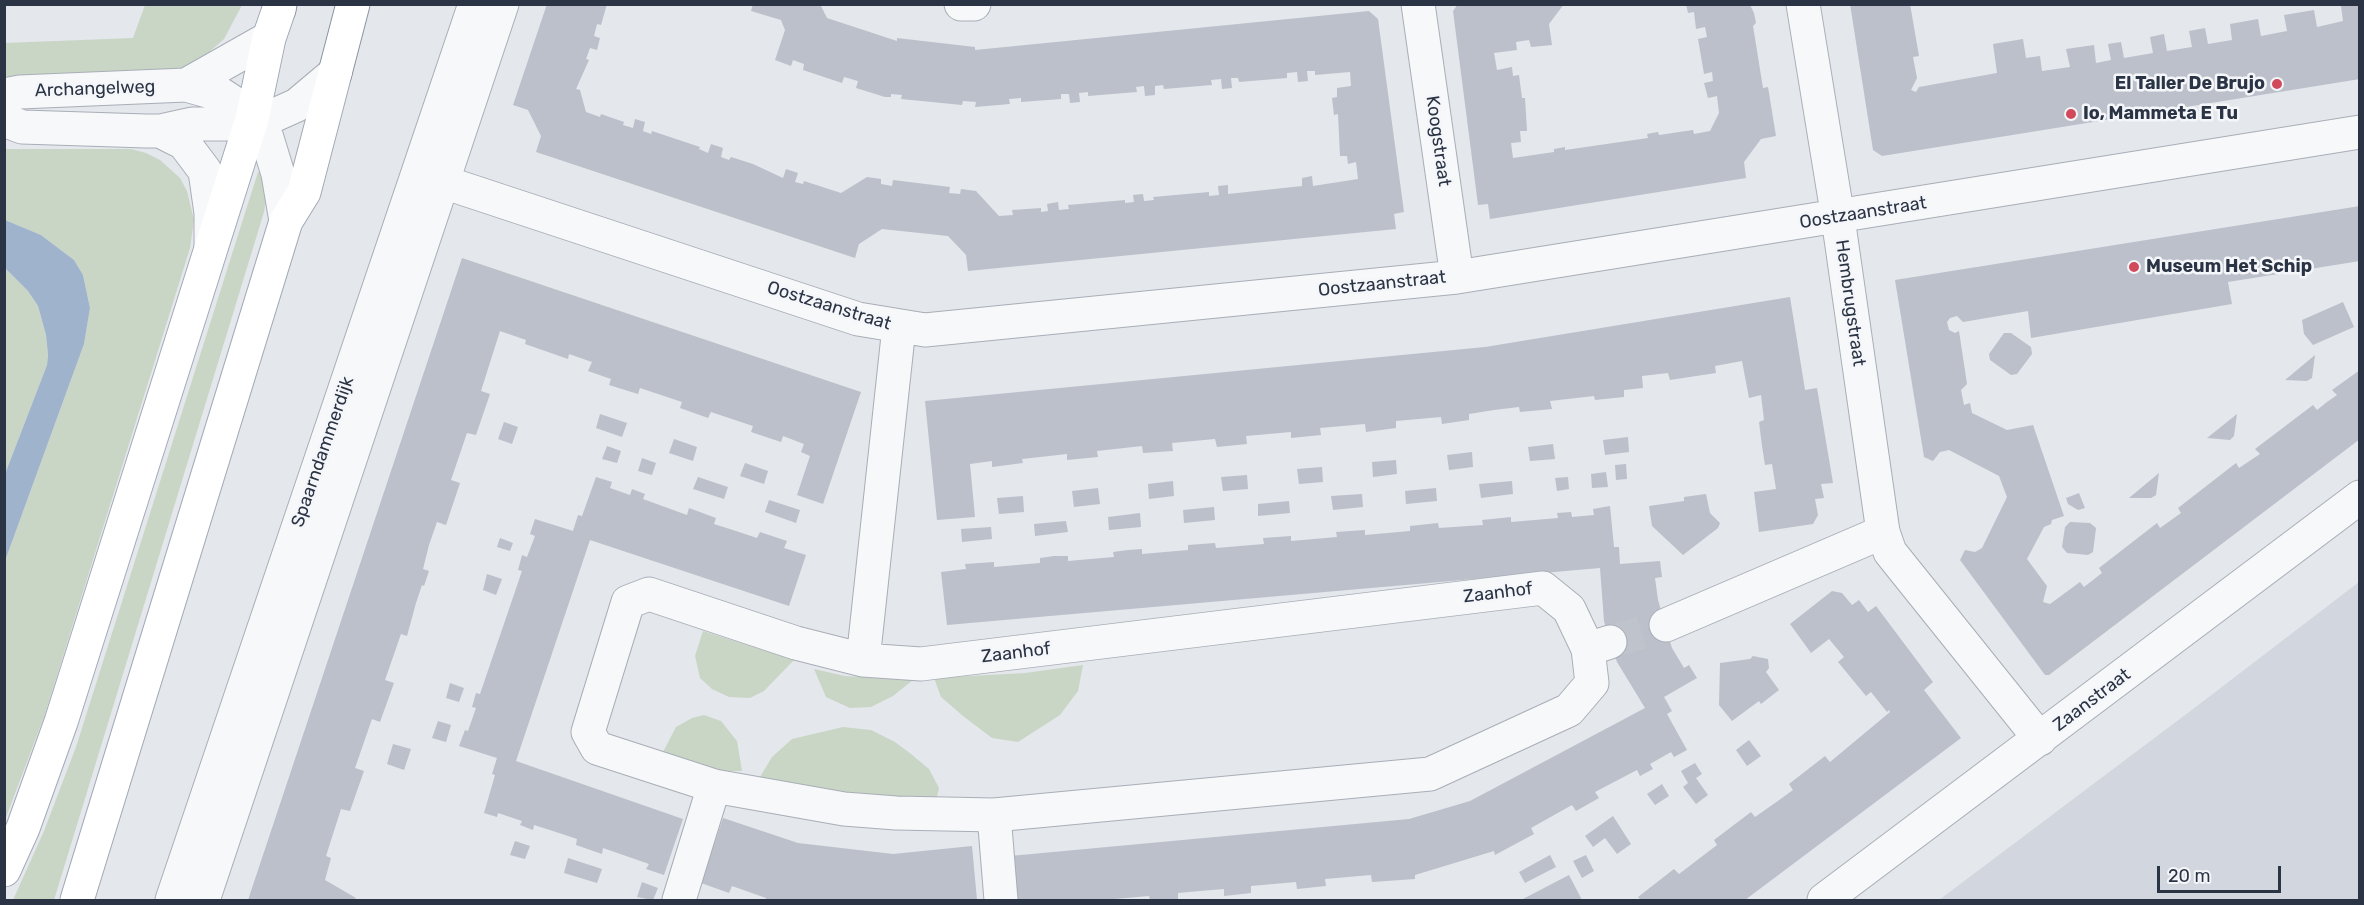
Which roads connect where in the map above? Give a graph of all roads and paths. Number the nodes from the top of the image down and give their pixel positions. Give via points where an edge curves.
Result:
1 (353, 4) edge
2 (475, 4) edge
3 (502, 4) edge
4 (961, 4) edge
5 (974, 4) edge
6 (1418, 4) edge
7 (1803, 4) edge
8 (276, 17) edge
9 (335, 73) junction
10 (186, 85) junction
11 (4, 95) edge
12 (252, 119) junction
13 (4, 120) edge
14 (160, 131) junction
15 (2360, 132) edge
16 (431, 177) junction
17 (1838, 218) junction
18 (286, 221) junction
19 (210, 251) junction
20 (1457, 277) junction
21 (899, 327) junction
22 (2360, 497) edge
23 (1882, 532) junction
24 (1666, 625) tunnel mouth
25 (863, 660) junction
26 (2040, 740) junction
27 (714, 786) junction
28 (993, 815) junction
29 (4, 870) edge
30 (77, 900) edge
31 (172, 900) edge
32 (203, 900) edge
33 (680, 900) edge
34 (1001, 900) edge
35 (1824, 900) edge

1 - 9 main road
2 - 16 street, Spaarndammerdijk
3 - 16 street, Spaarndammerdijk
4 - 5 street
6 - 20 street, Koogstraat
7 - 17 street, Hembrugstraat
8 - 10 street, Archangelweg
8 - 12 main road
9 - 12 street, Archangelweg via 297,105
9 - 18 main road via 304,192
10 - 11 street, Archangelweg
10 - 12 street, Archangelweg via 222,94
12 - 14 street, Archangelweg
12 - 18 street, Archangelweg via 267,138
12 - 19 main road
13 - 14 street, Archangelweg via 22,127
14 - 19 street, Archangelweg via 184,143 205,171 211,213
15 - 17 street, Oostzaanstraat
16 - 21 street, Oostzaanstraat via 858,319
16 - 31 street, Spaarndammerdijk
16 - 32 street, Spaarndammerdijk
17 - 20 street, Oostzaanstraat
17 - 23 street, Hembrugstraat
18 - 30 main road
19 - 29 main road via 61,722
20 - 21 street, Oostzaanstraat via 925,330
21 - 25 street
22 - 26 street, Zaanstraat
23 - 24 street
23 - 26 street, Hembrugstraat via 1890,552
25 - 27 street, Zaanhof via 796,643 649,594 628,602 588,732 597,748
25 - 28 street, Zaanhof via 921,664 1543,588 1569,609 1599,645 1592,683 1569,710 1430,774
26 - 35 street, Zaanstraat
27 - 28 street, Zaanhof via 844,809
27 - 33 street
28 - 34 street

